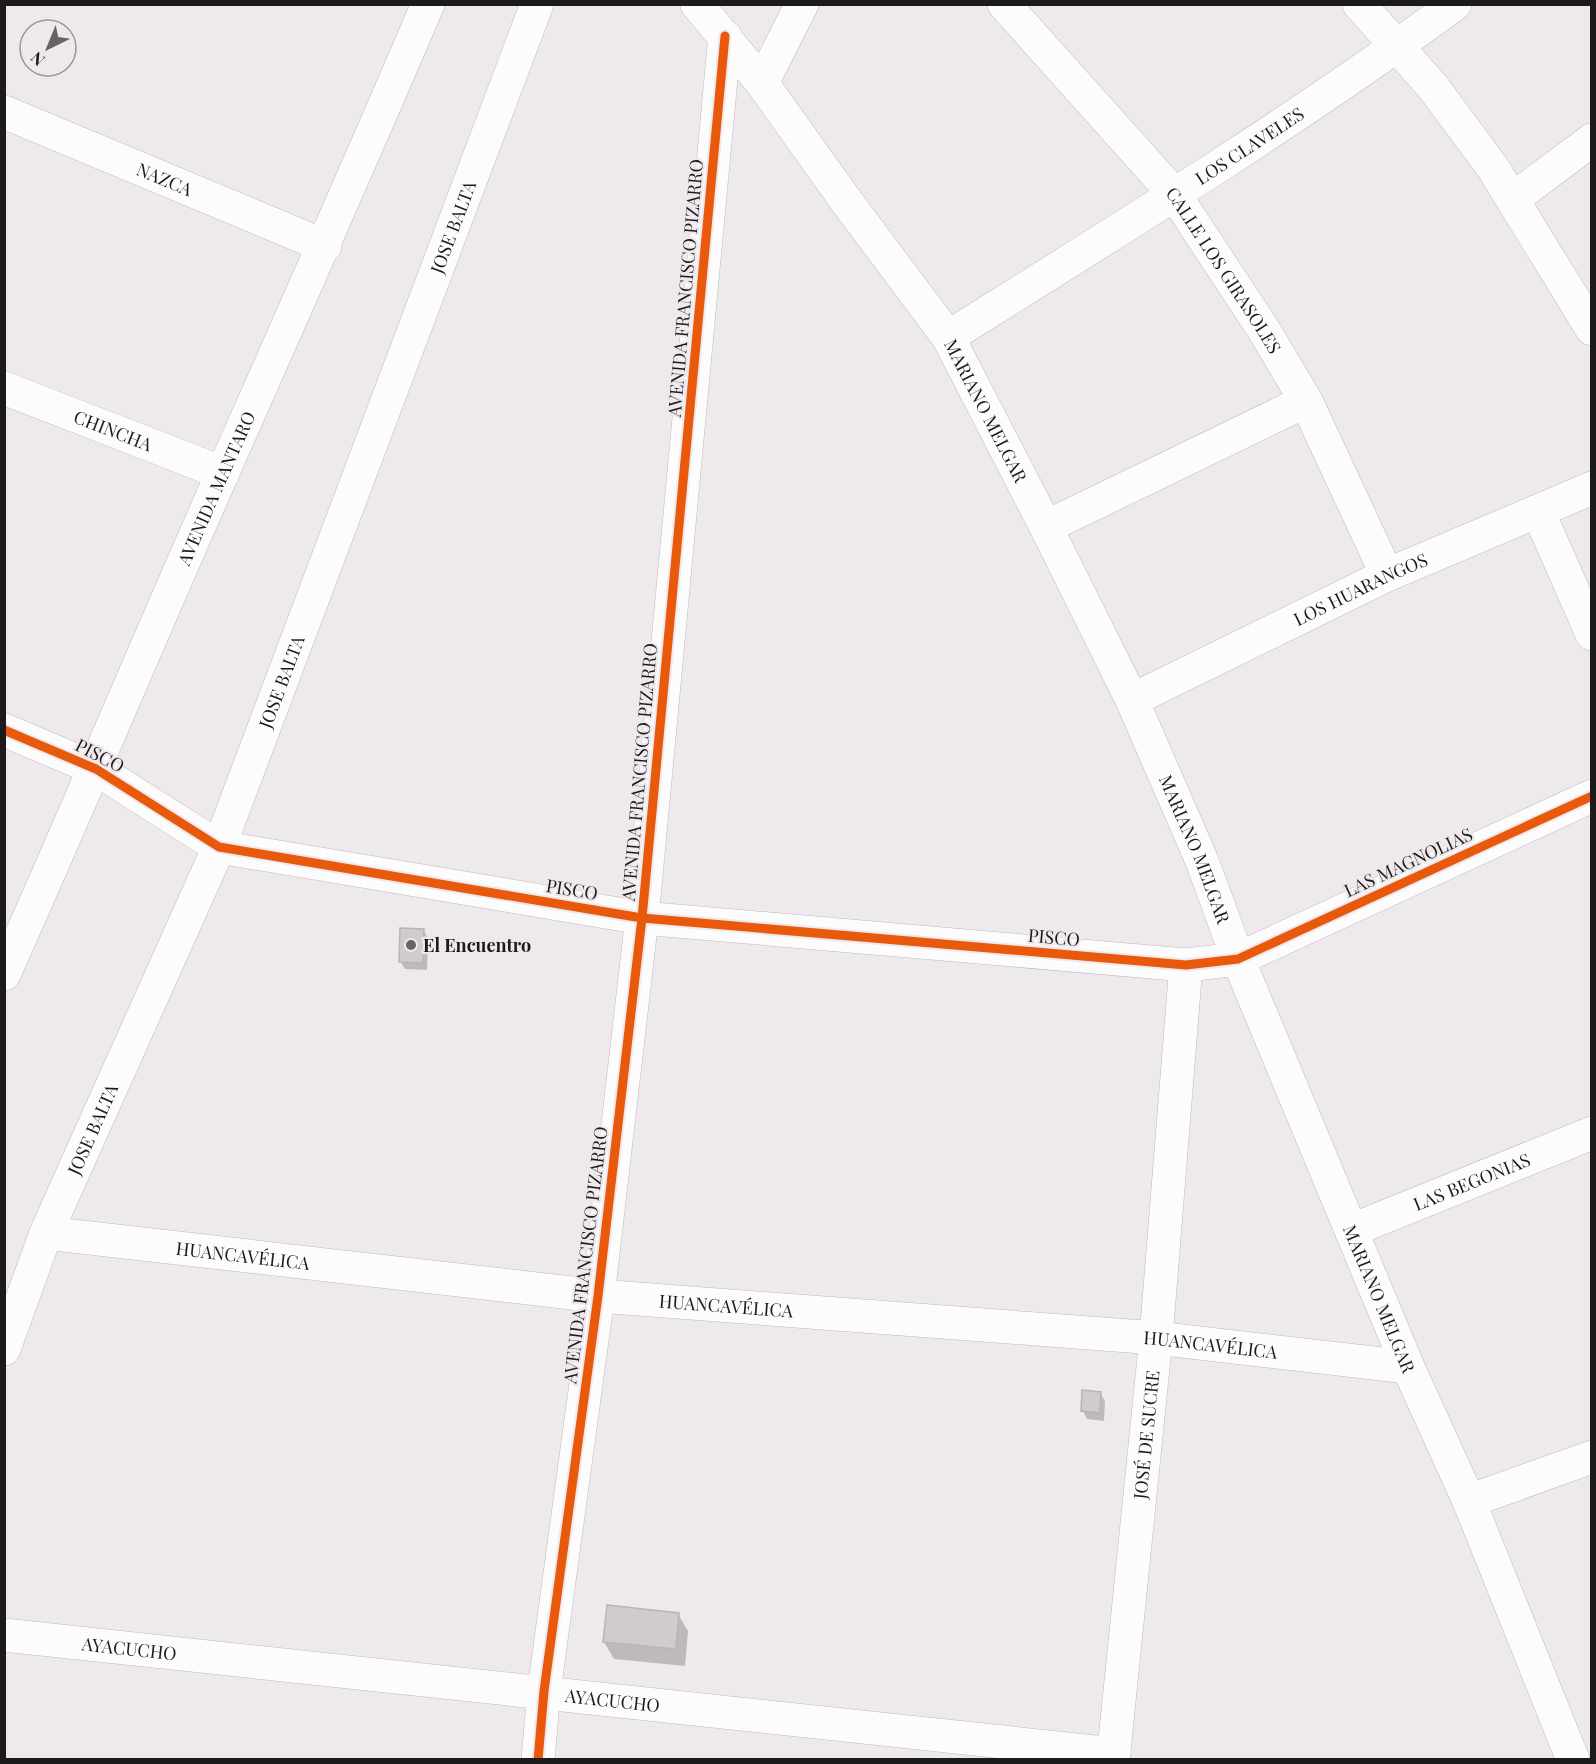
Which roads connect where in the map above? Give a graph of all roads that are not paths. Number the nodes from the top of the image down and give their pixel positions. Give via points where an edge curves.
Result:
1 (428, 4) edge
2 (537, 4) edge
3 (697, 4) edge
4 (802, 4) edge
5 (1004, 4) edge
6 (1359, 4) edge
7 (1455, 4) edge
8 (725, 36) junction
9 (1398, 46) junction
10 (762, 83) junction
11 (4, 112) edge
12 (1592, 140) edge
13 (1175, 195) junction
14 (1514, 198) junction
15 (325, 246) junction
16 (1592, 328) edge
17 (948, 337) junction
18 (4, 388) edge
19 (1306, 401) junction
20 (223, 473) junction
21 (1592, 488) edge
22 (1538, 511) junction
23 (1046, 527) junction
24 (1387, 575) junction
25 (1592, 634) edge
26 (1132, 700) junction
27 (4, 730) edge
28 (96, 769) junction
29 (1592, 796) edge
30 (219, 847) junction
31 (642, 918) junction
32 (1238, 959) junction
33 (1186, 965) junction
34 (4, 974) edge
35 (1592, 1133) edge
36 (1352, 1230) junction
37 (46, 1233) junction
38 (598, 1296) junction
39 (1156, 1338) junction
40 (4, 1349) edge
41 (1408, 1366) junction
42 (1592, 1457) edge
43 (1469, 1502) junction
44 (4, 1635) edge
45 (544, 1690) junction
46 (1113, 1757) edge
47 (538, 1760) edge
48 (1573, 1760) edge

1 - 15 street, AVENIDA MANTARO
2 - 30 street, JOSE BALTA
3 - 8 street, MARIANO MELGAR
4 - 10 street
5 - 13 street, CALLE LOS GIRASOLES
6 - 9 street
7 - 9 street, LOS CLAVELES
8 - 10 street, MARIANO MELGAR
8 - 31 street, AVENIDA FRANCISCO PIZARRO
9 - 13 street, LOS CLAVELES
9 - 14 street
10 - 17 street, MARIANO MELGAR
11 - 15 street, NAZCA
12 - 14 street
13 - 17 street, LOS CLAVELES
13 - 19 street, CALLE LOS GIRASOLES
14 - 16 street
15 - 20 street, AVENIDA MANTARO
17 - 23 street, MARIANO MELGAR
18 - 20 street, CHINCHA
19 - 23 street
19 - 24 street, CALLE LOS GIRASOLES
20 - 28 street, AVENIDA MANTARO
21 - 22 street, LOS HUARANGOS
22 - 24 street, LOS HUARANGOS
22 - 25 street
23 - 26 street, MARIANO MELGAR
24 - 26 street, LOS HUARANGOS
26 - 32 street, MARIANO MELGAR via 1202,861
27 - 28 street, PISCO
28 - 30 street, PISCO
28 - 34 street, AVENIDA MANTARO
29 - 32 street, LAS MAGNOLIAS
30 - 31 street, PISCO
30 - 37 street, JOSE BALTA
31 - 33 street, PISCO
31 - 38 street, AVENIDA FRANCISCO PIZARRO
32 - 33 street, PISCO
32 - 36 street, MARIANO MELGAR
33 - 39 street, JOSÉ DE SUCRE
35 - 36 street, LAS BEGONIAS
36 - 41 street, MARIANO MELGAR
37 - 38 street, HUANCAVÉLICA
37 - 40 street, JOSE BALTA
38 - 39 street, HUANCAVÉLICA
38 - 45 street, AVENIDA FRANCISCO PIZARRO
39 - 41 street, HUANCAVÉLICA
39 - 46 street, JOSÉ DE SUCRE
41 - 43 street, MARIANO MELGAR
42 - 43 street
43 - 48 street, MARIANO MELGAR
44 - 45 street, AYACUCHO
45 - 46 street, AYACUCHO
45 - 47 street, AVENIDA FRANCISCO PIZARRO

